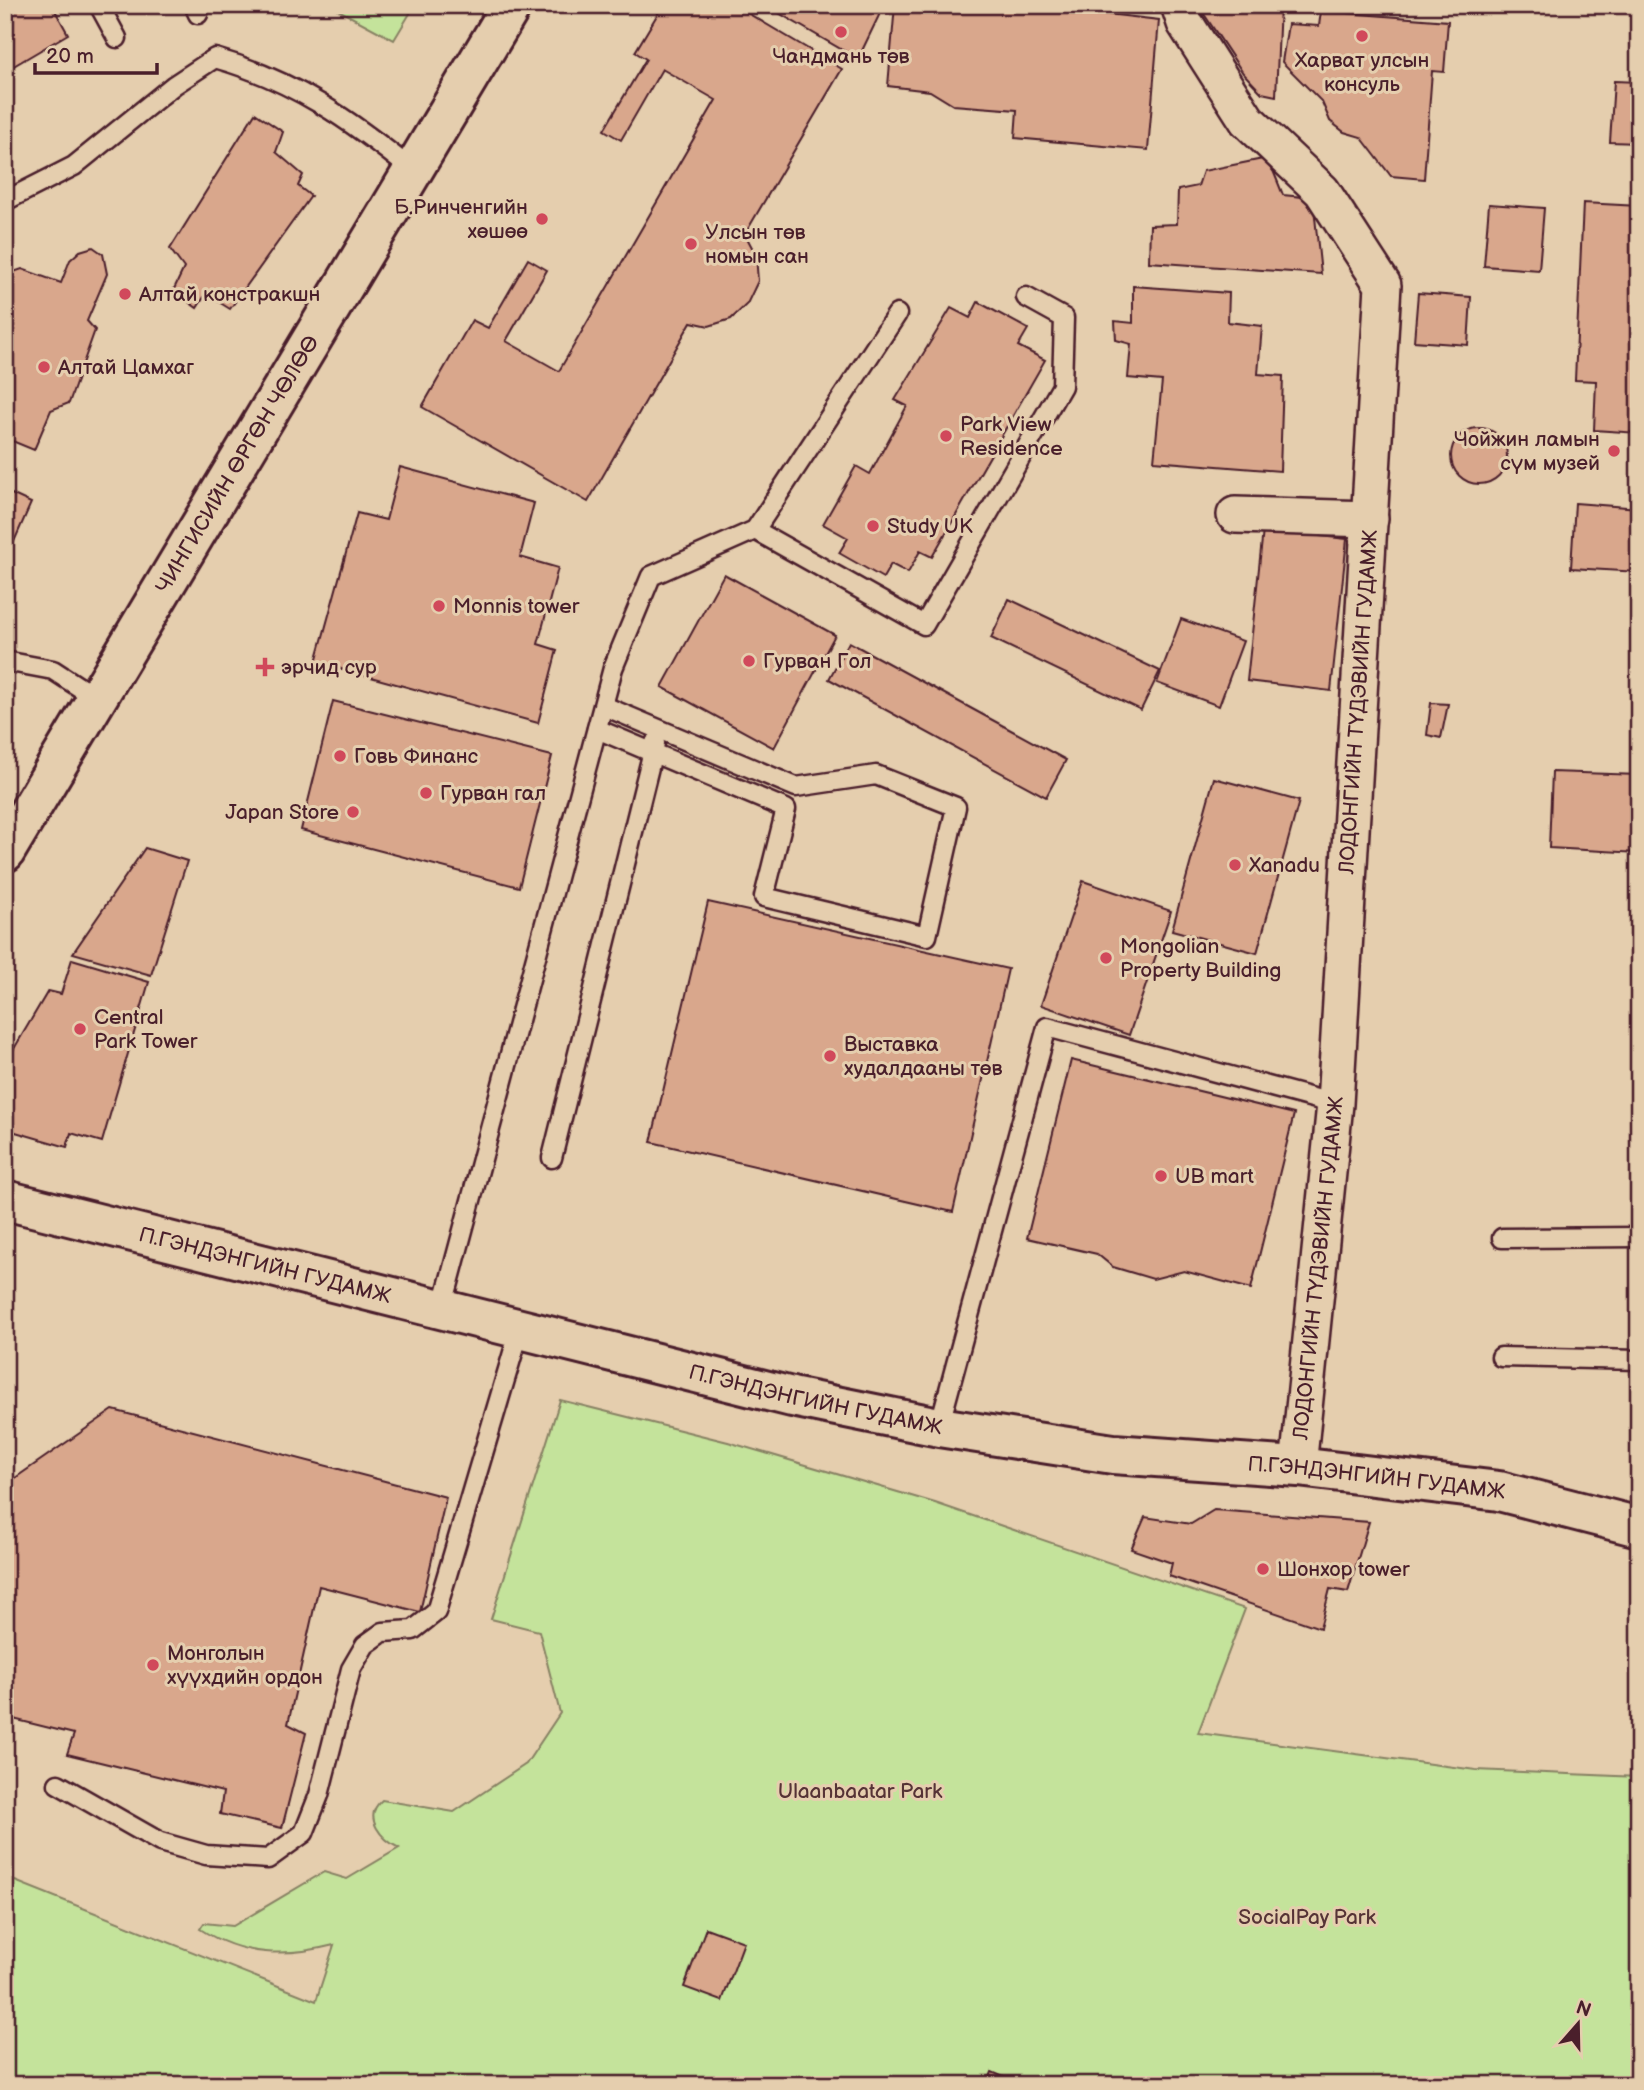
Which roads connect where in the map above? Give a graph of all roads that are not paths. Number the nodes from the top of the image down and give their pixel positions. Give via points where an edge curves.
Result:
1 (99, 5) edge
2 (512, 5) edge
3 (1180, 5) edge
4 (117, 38) dead end
5 (413, 171) junction
6 (5, 201) edge
7 (1026, 297) dead end
8 (897, 314) dead end
9 (1235, 515) dead end
10 (1370, 519) junction
11 (755, 530) junction
12 (5, 661) edge
13 (99, 699) junction
14 (604, 706) junction
15 (597, 729) junction
16 (658, 729) junction
17 (652, 753) junction
18 (5, 852) edge
19 (1335, 1104) junction
20 (552, 1158) dead end
21 (5, 1200) edge
22 (1639, 1237) edge
23 (1502, 1238) dead end
24 (442, 1309) junction
25 (520, 1329) junction
26 (1501, 1357) dead end
27 (1639, 1360) edge
28 (939, 1427) junction
29 (1298, 1467) junction
30 (1639, 1527) edge
31 (58, 1784) dead end

1 - 4 lane
2 - 5 main road, ЧИНГИСИЙН ӨРГӨН ЧӨЛӨӨ
3 - 10 street, ЛОДОНГИЙН ТҮДЭВИЙН ГУДАМЖ via 1185,23 1247,120 1322,191 1383,285
5 - 6 lane via 357,125 285,83 215,58 74,166
5 - 13 main road, ЧИНГИСИЙН ӨРГӨН ЧӨЛӨӨ
7 - 11 lane via 1064,318 1062,386 924,625
8 - 11 lane
9 - 10 street
10 - 19 street, ЛОДОНГИЙН ТҮДЭВИЙН ГУДАМЖ
11 - 14 lane via 651,576 614,668
12 - 13 lane via 53,670
13 - 18 main road, ЧИНГИСИЙН ӨРГӨН ЧӨЛӨӨ
14 - 15 lane
14 - 16 lane
15 - 17 lane
15 - 24 lane
16 - 17 lane
16 - 17 lane via 796,787 876,775 956,807 927,936 764,897 786,809
17 - 20 lane
19 - 28 lane via 1047,1027
19 - 29 street, ЛОДОНГИЙН ТҮДЭВИЙН ГУДАМЖ
21 - 24 main road, П.ГЭНДЭНГИЙН ГУДАМЖ
22 - 23 lane
24 - 25 main road, П.ГЭНДЭНГИЙН ГУДАМЖ
25 - 28 main road, П.ГЭНДЭНГИЙН ГУДАМЖ via 792,1397
25 - 31 lane via 436,1612 413,1630 383,1632 365,1645 351,1669 304,1833 268,1859 206,1855 160,1842
26 - 27 lane
28 - 29 main road, П.ГЭНДЭНГИЙН ГУДАМЖ via 1113,1454
29 - 30 main road, П.ГЭНДЭНГИЙН ГУДАМЖ via 1499,1491

